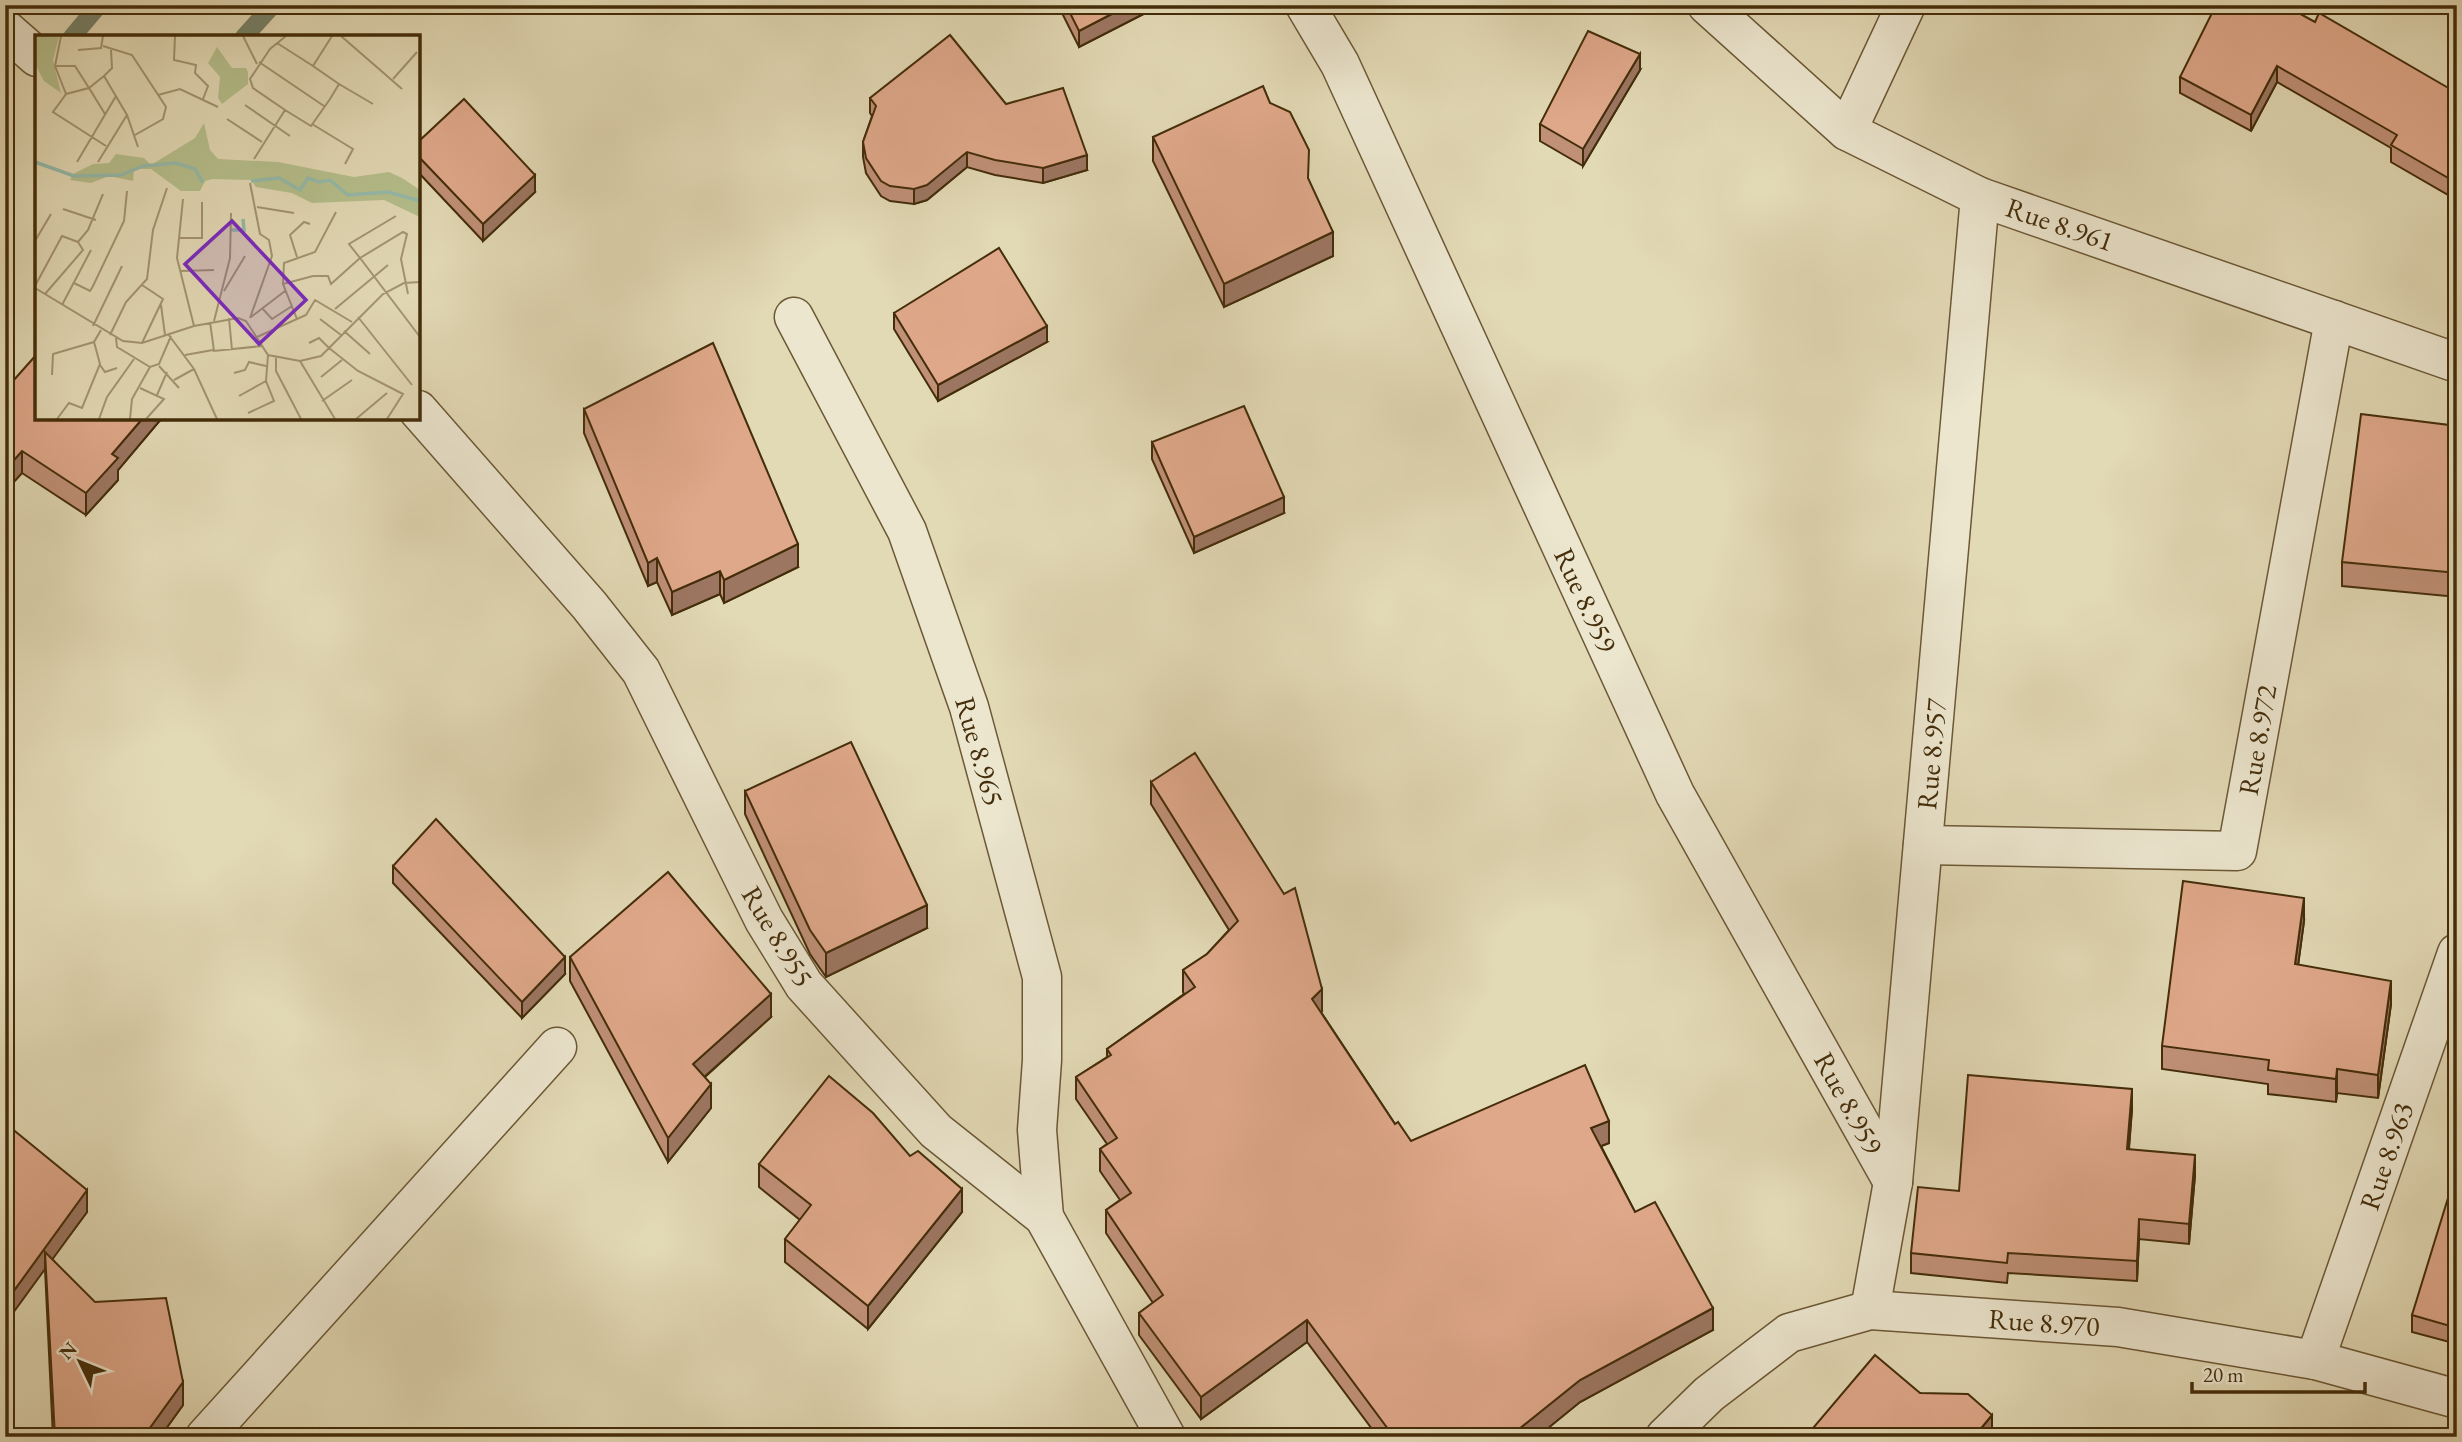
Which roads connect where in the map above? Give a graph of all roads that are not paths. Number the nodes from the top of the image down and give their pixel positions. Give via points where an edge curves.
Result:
1 (1305, 5) edge
2 (1707, 5) edge
3 (1906, 5) edge
4 (5, 29) edge
5 (35, 55) edge
6 (1847, 131) junction
7 (1980, 197) junction
8 (794, 317) dead end
9 (2334, 320) junction
10 (2457, 363) edge
11 (420, 412) edge
12 (1923, 845) junction
13 (2457, 953) edge
14 (557, 1047) dead end
15 (1893, 1182) junction
16 (1044, 1217) junction
17 (1870, 1310) junction
18 (2315, 1360) junction
19 (2457, 1399) edge
20 (205, 1437) edge
21 (1166, 1437) edge
22 (1665, 1437) edge

1 - 15 street, Rue 8.959 via 1340,64 1675,794
2 - 6 street, Rue 8.961
3 - 6 street
4 - 5 street
6 - 7 street, Rue 8.961
7 - 9 street, Rue 8.961
7 - 12 street, Rue 8.957
8 - 16 street, Rue 8.965 via 907,531 969,707 1042,977 1037,1130
9 - 10 street, Rue 8.961
9 - 12 street, Rue 8.972 via 2236,851
11 - 16 street, Rue 8.955 via 641,671 764,920 804,985 936,1131
12 - 15 street, Rue 8.957
13 - 18 street, Rue 8.963
14 - 20 street
15 - 17 street, Rue 8.957
16 - 21 street, Rue 8.955
17 - 18 street, Rue 8.970 via 2118,1327
17 - 22 street, Rue 8.970 via 1789,1334 1709,1394
18 - 19 street, Rue 8.970

